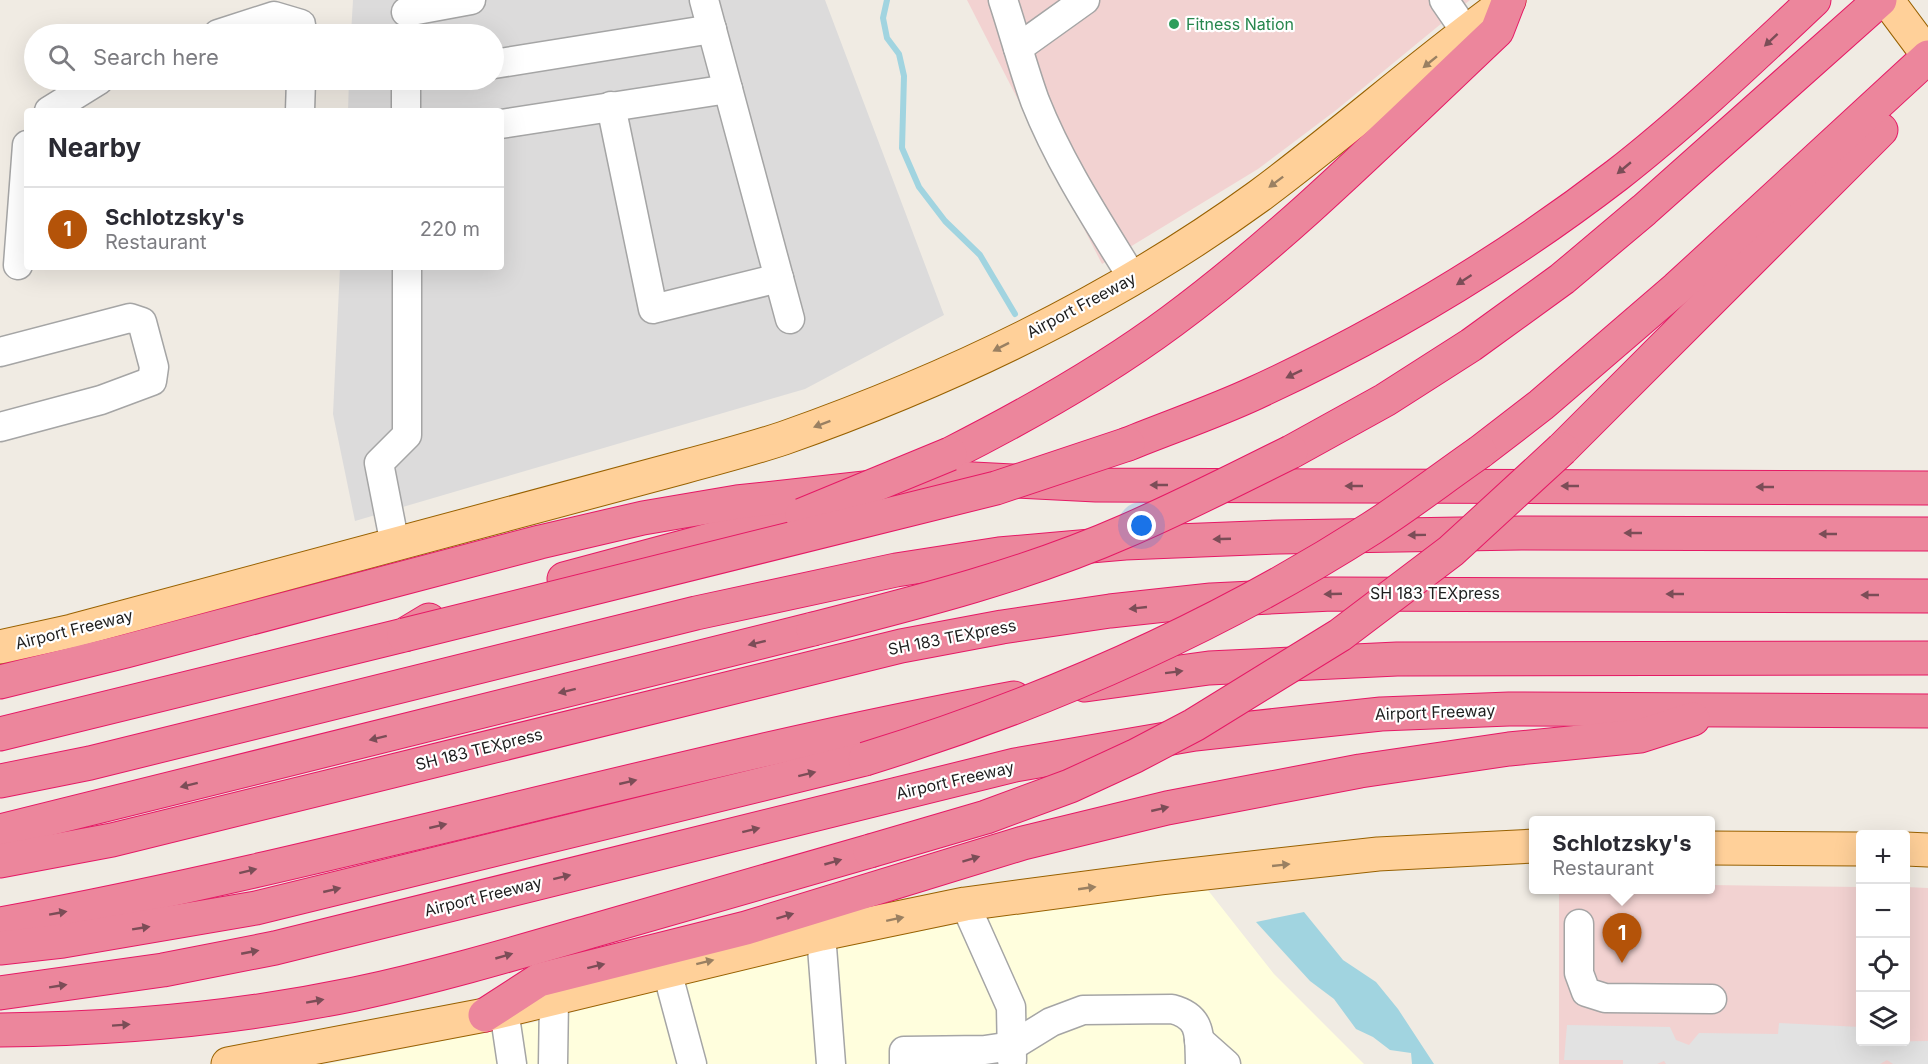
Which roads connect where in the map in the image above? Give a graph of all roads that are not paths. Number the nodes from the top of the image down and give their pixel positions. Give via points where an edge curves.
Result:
1 (471, 0) edge
2 (704, 0) edge
3 (1003, 0) edge
4 (1085, 0) edge
5 (1444, 0) edge
6 (1509, 0) edge
7 (1814, 0) edge
8 (1880, 0) edge
9 (1887, 0) edge
10 (406, 15) edge
11 (249, 24) edge
12 (301, 24) edge
13 (712, 29) junction
14 (1466, 32) junction
15 (1018, 48) junction
16 (1928, 56) edge
17 (504, 62) edge
18 (1928, 83) edge
19 (728, 88) junction
20 (83, 90) edge
21 (301, 90) edge
22 (406, 90) edge
23 (611, 106) junction
24 (54, 108) edge
25 (300, 108) edge
26 (406, 108) edge
27 (504, 124) edge
28 (24, 175) edge
29 (15, 266) edge
30 (407, 270) edge
31 (779, 278) junction
32 (1132, 278) junction
33 (790, 319) dead end
34 (0, 352) edge
35 (0, 427) edge
36 (1928, 488) edge
37 (1928, 534) edge
38 (395, 545) junction
39 (1928, 596) edge
40 (404, 635) junction
41 (0, 647) edge
42 (1928, 658) edge
43 (0, 682) edge
44 (1720, 710) junction
45 (1928, 711) edge
46 (0, 734) edge
47 (0, 782) edge
48 (0, 831) edge
49 (1529, 846) edge
50 (1715, 848) edge
51 (1856, 849) edge
52 (1910, 849) edge
53 (1928, 850) edge
54 (0, 861) edge
55 (966, 904) junction
56 (0, 924) edge
57 (1579, 924) dead end
58 (820, 934) junction
59 (0, 948) edge
60 (667, 971) junction
61 (0, 993) edge
62 (554, 999) junction
63 (1712, 999) dead end
64 (494, 1012) junction
65 (0, 1030) edge
66 (1199, 1052) edge
67 (1012, 1055) edge
68 (228, 1064) edge
69 (512, 1064) edge
70 (553, 1064) edge
71 (692, 1064) edge
72 (831, 1064) edge
73 (904, 1064) edge
74 (1226, 1064) edge

1 - 10 street
2 - 13 street
3 - 15 street
4 - 15 street
5 - 14 street
6 - 14 main road, Airport Freeway
6 - 40 highway, bridge via 1497,31 1249,261 1106,367 1032,412 950,454 802,515 446,611
7 -> 40 highway, bridge via 1723,85 1617,175 1443,294 1254,393 1128,444 996,489
8 -> 48 highway, bridge via 1644,210 1562,279 1471,345 1291,453 1125,532 931,599
9 - 16 main road
11 - 12 street via 274,16
13 - 17 street
13 - 19 street
14 -> 32 main road, Airport Freeway via 1257,197
15 - 32 street via 1035,100 1074,184
59 -> 16 highway, bridge via 256,908 865,759 1020,707 1175,638 1309,567 1355,538 1480,452 1550,398 1660,303
65 -> 18 highway, bridge via 155,1023 355,994 472,965 986,817 1070,786 1135,756 1194,725 1341,635 1451,550 1562,448
19 - 23 street
19 - 31 street
20 - 24 street
21 - 25 street
22 - 26 street
23 - 27 street
23 - 31 street via 653,309
28 - 29 street
30 - 38 street via 407,435 379,463
31 - 33 street
32 -> 38 main road, Airport Freeway via 975,361 782,439
34 - 35 street via 130,318 142,322 154,367 152,381 101,400
36 -> 43 highway via 1107,485 954,478 737,502 643,518
37 -> 47 highway via 1280,537 1125,543 999,554 896,570 696,613
38 - 41 main road, Airport Freeway
39 -> 54 highway, SH 183 TEXpress via 1332,594 1211,600 1110,611 900,646 112,840
40 - 46 highway
56 -> 42 highway via 122,901 774,748 1116,679 1209,668 1397,659
44 - 45 highway, Airport Freeway
61 -> 44 highway, Airport Freeway via 163,970 275,948 906,791 1103,749 1278,723 1381,714 1509,709
64 -> 44 highway via 539,980 746,928 1023,843 1167,807 1360,771 1509,749 1640,736
55 -> 49 main road via 1378,854
50 - 51 main road
52 - 53 main road
58 -> 55 main road
55 - 67 street via 1011,1007
57 - 63 street via 1580,973 1586,992 1605,998
60 -> 58 main road
58 - 72 street
60 - 62 main road
60 - 71 street
62 - 64 main road
62 - 70 street
64 - 68 main road
64 - 69 street
66 - 67 street via 1198,1026 1186,1013 1172,1009 1083,1010 1051,1022
66 - 74 street
67 - 73 street via 985,1050 904,1051

